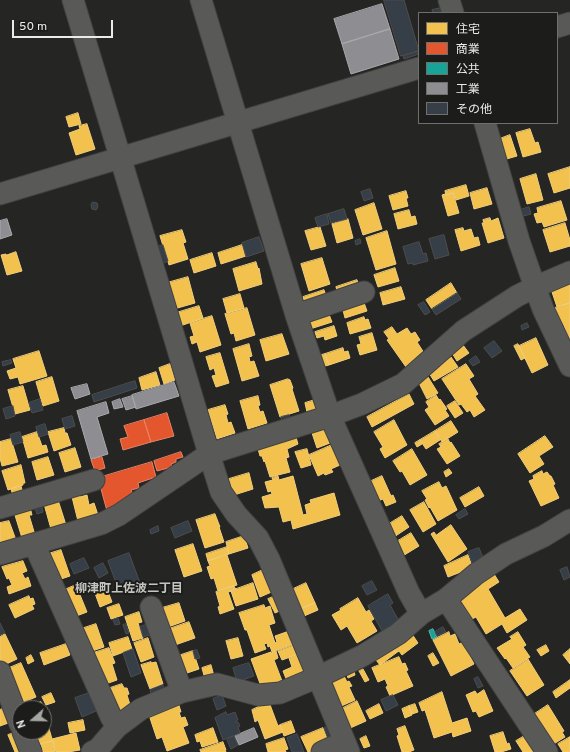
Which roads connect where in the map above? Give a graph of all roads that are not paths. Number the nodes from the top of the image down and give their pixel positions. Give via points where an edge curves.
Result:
1 (73, 0) edge
2 (201, 0) edge
3 (449, 0) edge
4 (453, 12) edge
5 (570, 23) edge
6 (558, 27) edge
7 (418, 68) edge
8 (238, 123) junction
9 (485, 124) edge
10 (120, 158) junction
11 (0, 194) edge
12 (570, 272) edge
13 (535, 287) junction
14 (364, 292) dead end
15 (296, 315) junction
16 (570, 366) edge
17 (330, 416) junction
18 (209, 454) junction
19 (94, 480) dead end
20 (0, 508) edge
21 (570, 520) edge
22 (34, 544) junction
23 (0, 554) edge
24 (446, 599) junction
25 (151, 607) dead end
26 (421, 614) junction
27 (0, 672) edge
28 (318, 677) junction
29 (182, 692) junction
30 (12, 703) edge
31 (117, 727) junction
32 (26, 740) edge
33 (347, 747) edge
34 (30, 752) edge
35 (92, 752) edge
36 (322, 752) edge
37 (547, 752) edge

1 - 10 street
2 - 8 street
3 - 4 street
5 - 6 street
7 - 8 street
8 - 10 street
8 - 15 street
9 - 13 street
10 - 11 street
10 - 18 street
12 - 13 street
13 - 16 street
13 - 17 street via 463,331 403,384
14 - 15 street
15 - 17 street
17 - 18 street
17 - 26 street via 409,593
18 - 22 street via 119,515 100,524
18 - 28 street via 221,492 236,514 258,538 269,558
19 - 20 street
21 - 24 street via 506,554
22 - 23 street
22 - 31 street
24 - 26 street
24 - 37 street
25 - 29 street
26 - 28 street via 398,634 362,656
27 - 30 street
28 - 29 street via 280,693 258,695 217,684
28 - 33 street
29 - 31 street via 141,709
31 - 35 street via 98,749
32 - 34 street
33 - 36 street

